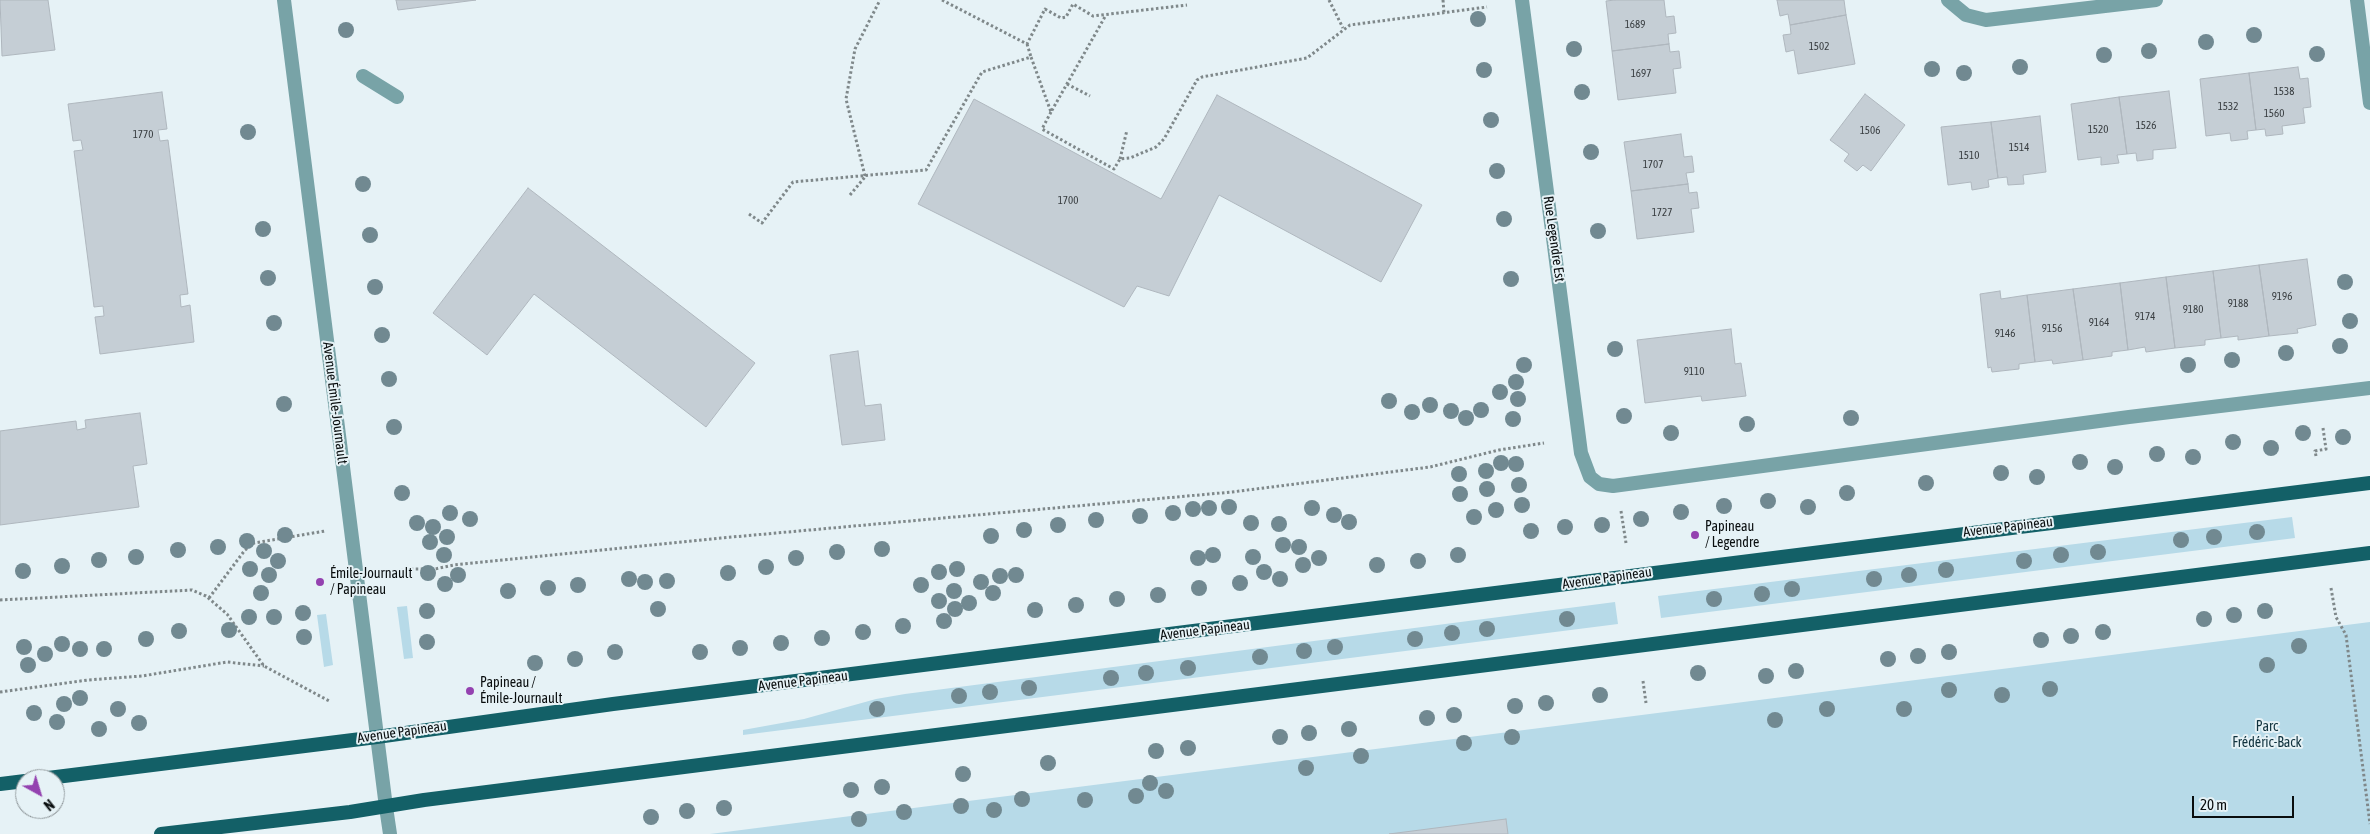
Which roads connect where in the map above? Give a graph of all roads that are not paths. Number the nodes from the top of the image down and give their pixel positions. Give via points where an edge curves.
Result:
1 (284, 0) edge
2 (1522, 0) edge
3 (1948, 0) edge
4 (2156, 0) edge
5 (2357, 0) edge
6 (363, 76) dead end
7 (397, 97) dead end
8 (2370, 103) edge
9 (2370, 388) edge
10 (2370, 483) edge
11 (2370, 553) edge
12 (377, 737) junction
13 (65, 776) edge
14 (15, 782) edge
15 (0, 784) edge
16 (386, 807) junction
17 (161, 834) edge
18 (390, 834) edge

1 - 12 street, Avenue Émile-Journault
2 - 9 street, Rue Legendre Est via 1581,454 1590,477 1599,484 1613,486
3 - 4 street via 1966,15 1992,20
5 - 8 street
6 - 7 street
10 - 12 main road, Avenue Papineau via 613,704
11 - 16 main road
12 - 13 main road, Avenue Papineau
12 - 16 street, Avenue Émile-Journault
14 - 15 main road
16 - 17 main road
16 - 18 street, Avenue Émile-Journault

